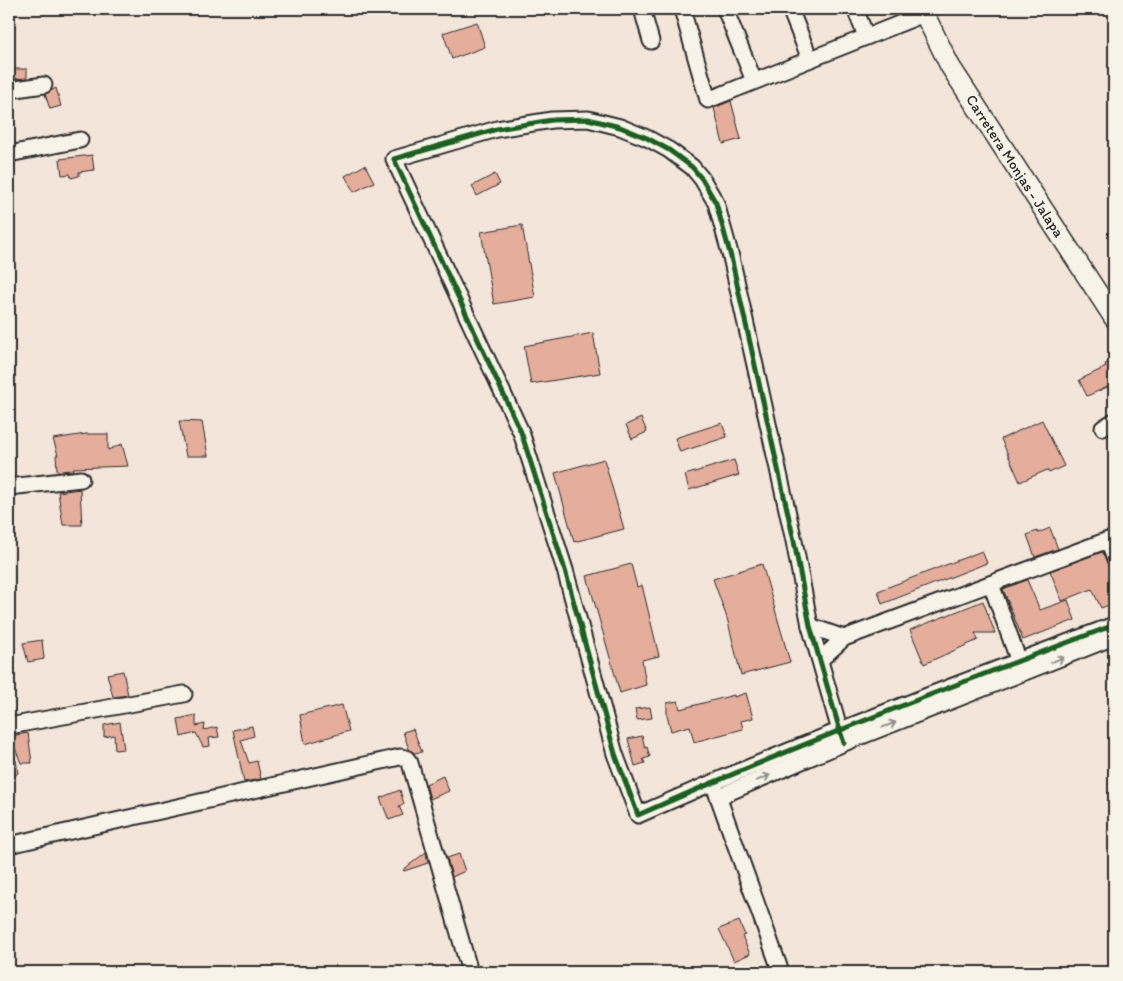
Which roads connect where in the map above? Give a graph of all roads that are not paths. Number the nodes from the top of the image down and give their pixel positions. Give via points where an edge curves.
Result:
1 (642, 9) edge
2 (682, 9) edge
3 (725, 9) edge
4 (790, 9) edge
5 (855, 9) edge
6 (923, 12) edge
7 (864, 31) dead end
8 (651, 41) dead end
9 (808, 54) dead end
10 (752, 76) dead end
11 (44, 85) dead end
12 (9, 90) edge
13 (80, 140) dead end
14 (9, 154) edge
15 (1114, 318) edge
16 (80, 479) dead end
17 (9, 488) edge
18 (1114, 557) edge
19 (991, 584) junction
20 (1114, 625) edge
21 (810, 626) junction
22 (1114, 637) edge
23 (844, 638) junction
24 (820, 660) junction
25 (1021, 667) junction
26 (184, 694) dead end
27 (9, 726) edge
28 (842, 737) junction
29 (712, 782) junction
30 (718, 797) junction
31 (9, 845) edge
32 (468, 966) dead end
33 (781, 972) edge

1 - 8 street
2 - 6 street via 708,100
3 - 10 street
4 - 9 street
5 - 7 street
6 - 15 main road, Carretera Monjas - Jalapa via 950,66
11 - 12 street
13 - 14 street
16 - 17 street
18 - 19 street via 1108,540
19 - 23 street
19 - 25 street
20 - 25 street
21 - 23 street
21 - 24 street
21 - 29 street via 730,256 716,203 692,167 647,138 620,127 588,120 552,120 497,129 394,159 521,432 565,570 615,754 638,815
25 -> 22 street
23 - 24 street
24 - 28 street
25 - 28 street
26 - 27 street
28 - 29 street
30 -> 28 street
29 - 30 street
30 - 33 street
31 - 32 street via 406,758

